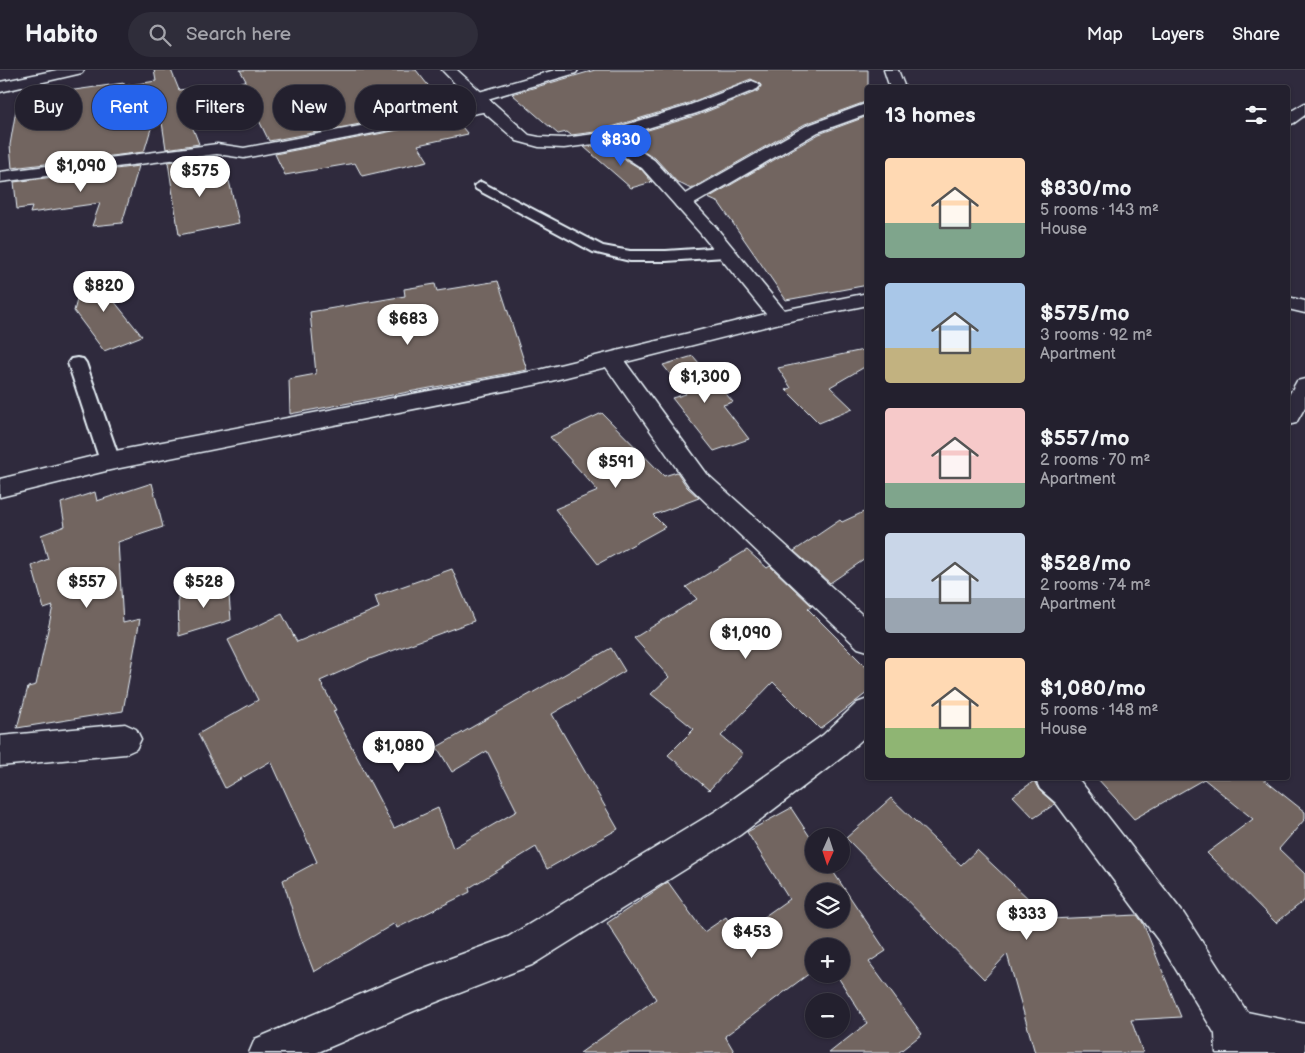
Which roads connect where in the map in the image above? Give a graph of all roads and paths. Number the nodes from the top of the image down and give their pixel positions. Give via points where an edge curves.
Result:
1 (77, 70) edge
2 (450, 70) edge
3 (571, 70) edge
4 (891, 70) edge
5 (897, 85) edge
6 (752, 86) dead end
7 (0, 87) edge
8 (482, 102) junction
9 (1305, 108) edge
10 (865, 109) edge
11 (1290, 119) edge
12 (595, 139) junction
13 (0, 177) edge
14 (481, 186) dead end
15 (683, 203) junction
16 (725, 252) junction
17 (865, 301) edge
18 (1290, 303) edge
19 (1305, 307) edge
20 (779, 317) junction
21 (612, 360) junction
22 (76, 362) dead end
23 (1305, 386) edge
24 (1290, 413) edge
25 (110, 461) junction
26 (0, 488) edge
27 (865, 636) edge
28 (865, 717) edge
29 (125, 739) dead end
30 (0, 752) edge
31 (1054, 780) edge
32 (1236, 1041) edge
33 (1305, 1044) edge
34 (269, 1053) edge

1 - 7 street
2 - 8 street
3 - 8 street
4 - 5 street
6 - 12 street via 683,113
8 - 12 street via 523,138 564,143
8 - 13 street via 244,153 224,148
9 - 11 street
10 - 15 street via 812,129
12 - 15 street via 625,149 648,164
14 - 16 lane via 598,249 630,256
15 - 16 street
16 - 20 street
17 - 20 street
18 - 19 street
20 - 21 street
21 - 25 street via 482,389
21 - 27 street via 698,480
22 - 25 lane
23 - 24 street
25 - 26 street
28 - 34 street via 834,745 728,823 519,952 416,990
29 - 30 street
31 - 32 street via 1068,792 1171,926
32 - 33 street

